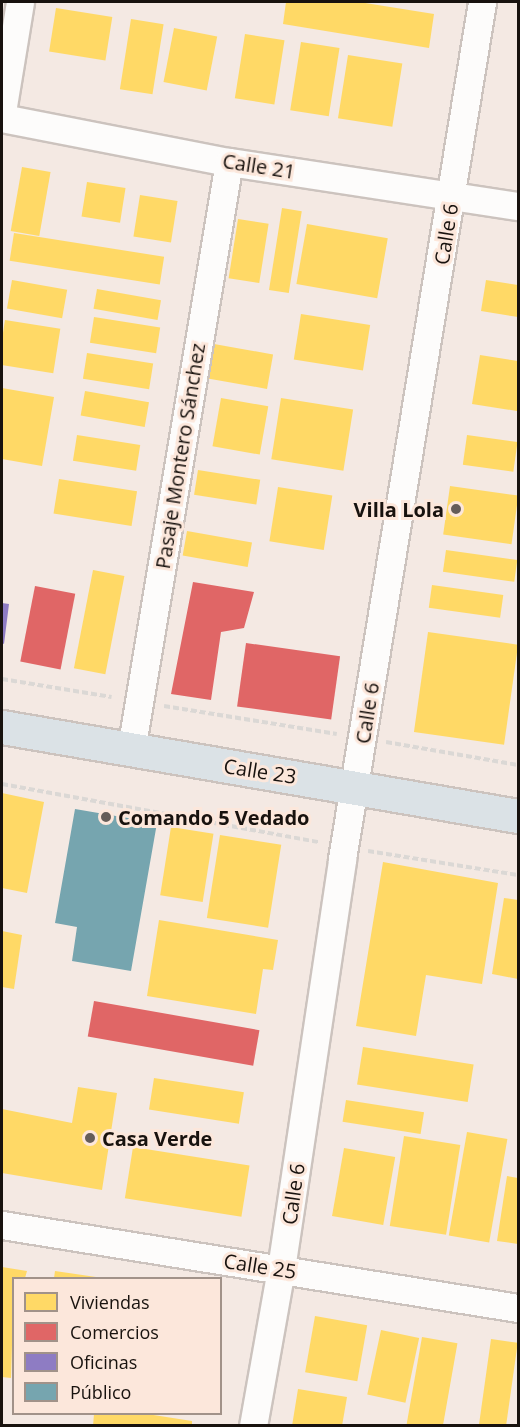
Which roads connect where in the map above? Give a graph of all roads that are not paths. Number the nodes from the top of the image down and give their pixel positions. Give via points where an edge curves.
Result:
1 (20, 2) edge
2 (482, 2) edge
3 (2, 112) edge
4 (2, 118) edge
5 (228, 162) junction
6 (452, 196) junction
7 (519, 206) edge
8 (2, 727) edge
9 (131, 750) junction
10 (355, 787) junction
11 (519, 816) edge
12 (2, 1225) edge
13 (281, 1269) junction
14 (519, 1308) edge
15 (253, 1425) edge

1 - 3 street
2 - 6 street, Calle 6
4 - 5 street, Calle 21
5 - 6 street, Calle 21
5 - 9 street, Pasaje Montero Sánchez
6 - 7 street, Calle 21
6 - 10 street, Calle 6
8 - 9 main road, Calle 23
9 - 10 main road, Calle 23
10 - 11 main road, Calle 23
10 - 13 street, Calle 6
12 - 13 street, Calle 25
13 - 14 street, Calle 25
13 - 15 street, Calle 6

